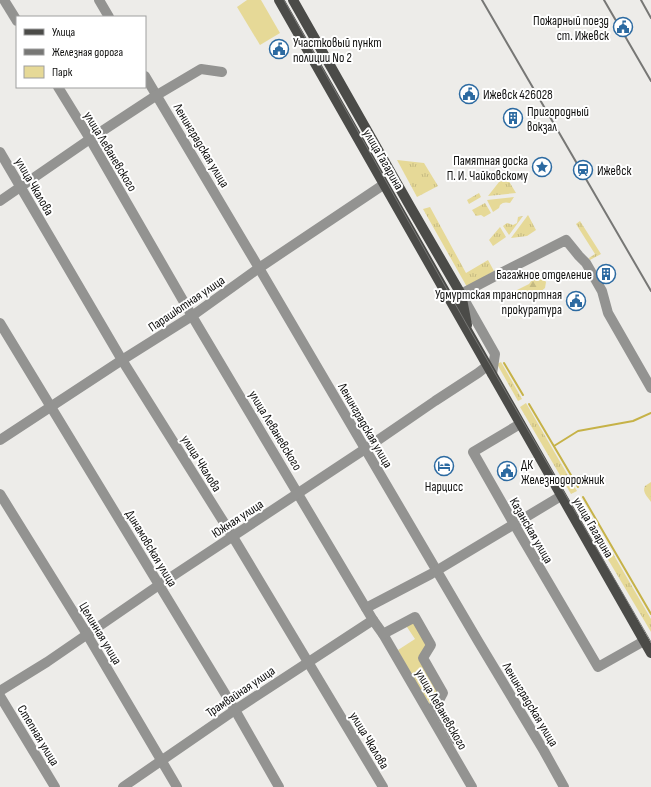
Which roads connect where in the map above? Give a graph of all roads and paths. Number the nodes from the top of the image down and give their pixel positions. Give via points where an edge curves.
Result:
1 (4, 0) edge
2 (99, 0) edge
3 (279, 0) edge
4 (293, 0) edge
5 (108, 16) edge
6 (16, 19) edge
7 (222, 72) dead end
8 (146, 78) edge
9 (59, 88) edge
10 (156, 95) junction
11 (90, 139) junction
12 (0, 152) edge
13 (384, 185) junction
14 (20, 187) junction
15 (0, 201) edge
16 (259, 268) junction
17 (461, 294) junction
18 (192, 316) junction
19 (0, 322) edge
20 (467, 330) junction
21 (122, 360) junction
22 (490, 370) junction
23 (651, 388) edge
24 (50, 406) junction
25 (520, 424) junction
26 (0, 440) edge
27 (365, 449) junction
28 (298, 493) junction
29 (0, 494) edge
30 (561, 496) junction
31 (514, 524) junction
32 (233, 537) junction
33 (437, 570) junction
34 (159, 585) junction
35 (366, 608) junction
36 (373, 620) junction
37 (383, 634) junction
38 (87, 635) junction
39 (644, 641) junction
40 (651, 653) edge
41 (307, 662) junction
42 (0, 691) edge
43 (0, 696) edge
44 (432, 708) junction
45 (235, 710) junction
46 (456, 740) dead end
47 (161, 761) junction
48 (129, 785) edge
49 (55, 787) edge
50 (177, 787) edge
51 (280, 787) edge
52 (383, 787) edge
53 (472, 787) edge
54 (564, 787) edge

1 - 6 street
2 - 5 street
3 - 13 main road, улица Гагарина
4 - 17 main road, улица Гагарина
7 - 10 street via 201,69
8 - 10 street, Ленинградская улица
9 - 11 street, улица Леваневского
10 - 11 street
10 - 16 street, Ленинградская улица
11 - 14 street
11 - 18 street, улица Леваневского
12 - 14 street, улица Чкалова
13 - 16 street, Парашютная улица
13 - 20 main road, улица Гагарина
14 - 15 street
14 - 21 street, улица Чкалова
16 - 18 street, Парашютная улица
16 - 27 street, Ленинградская улица
17 - 20 main road, улица Гагарина
17 - 22 street via 495,354
17 - 23 street via 566,240 586,263 602,291 608,313
18 - 21 street, Парашютная улица
18 - 28 street, улица Леваневского
19 - 24 street, Динамовская улица
20 - 22 main road, улица Гагарина
21 - 24 street, Парашютная улица
21 - 32 street, улица Чкалова
22 - 25 main road, улица Гагарина
22 - 27 street, Южная улица via 478,373
24 - 26 street, Парашютная улица
24 - 34 street, Динамовская улица
25 - 30 main road, улица Гагарина
25 - 31 street, Казанская улица via 473,452
27 - 28 street, Южная улица
27 - 33 street, Ленинградская улица
28 - 32 street, Южная улица
28 - 35 street, улица Леваневского
29 - 38 street, Целинная улица
30 - 31 street
30 - 39 main road, улица Гагарина
31 - 33 street
31 - 39 street, Казанская улица via 598,667
32 - 34 street, Южная улица
32 - 41 street, улица Чкалова
33 - 35 street
33 - 54 street, Ленинградская улица
34 - 38 street, Южная улица
34 - 45 street, Динамовская улица
35 - 36 street, улица Леваневского
36 - 37 street, улица Леваневского
36 - 41 street, Трамвайная улица
37 - 44 street, улица Леваневского
37 - 44 street via 415,617 431,645 423,658 442,693
38 - 42 street, Южная улица
38 - 47 street, Целинная улица
39 - 40 main road, улица Гагарина
41 - 45 street, Трамвайная улица
41 - 52 street, улица Чкалова
43 - 49 street, Степная улица
44 - 46 street
44 - 53 street, улица Леваневского
45 - 47 street, Трамвайная улица
45 - 51 street, Динамовская улица
47 - 48 street, Трамвайная улица
47 - 50 street, Целинная улица

